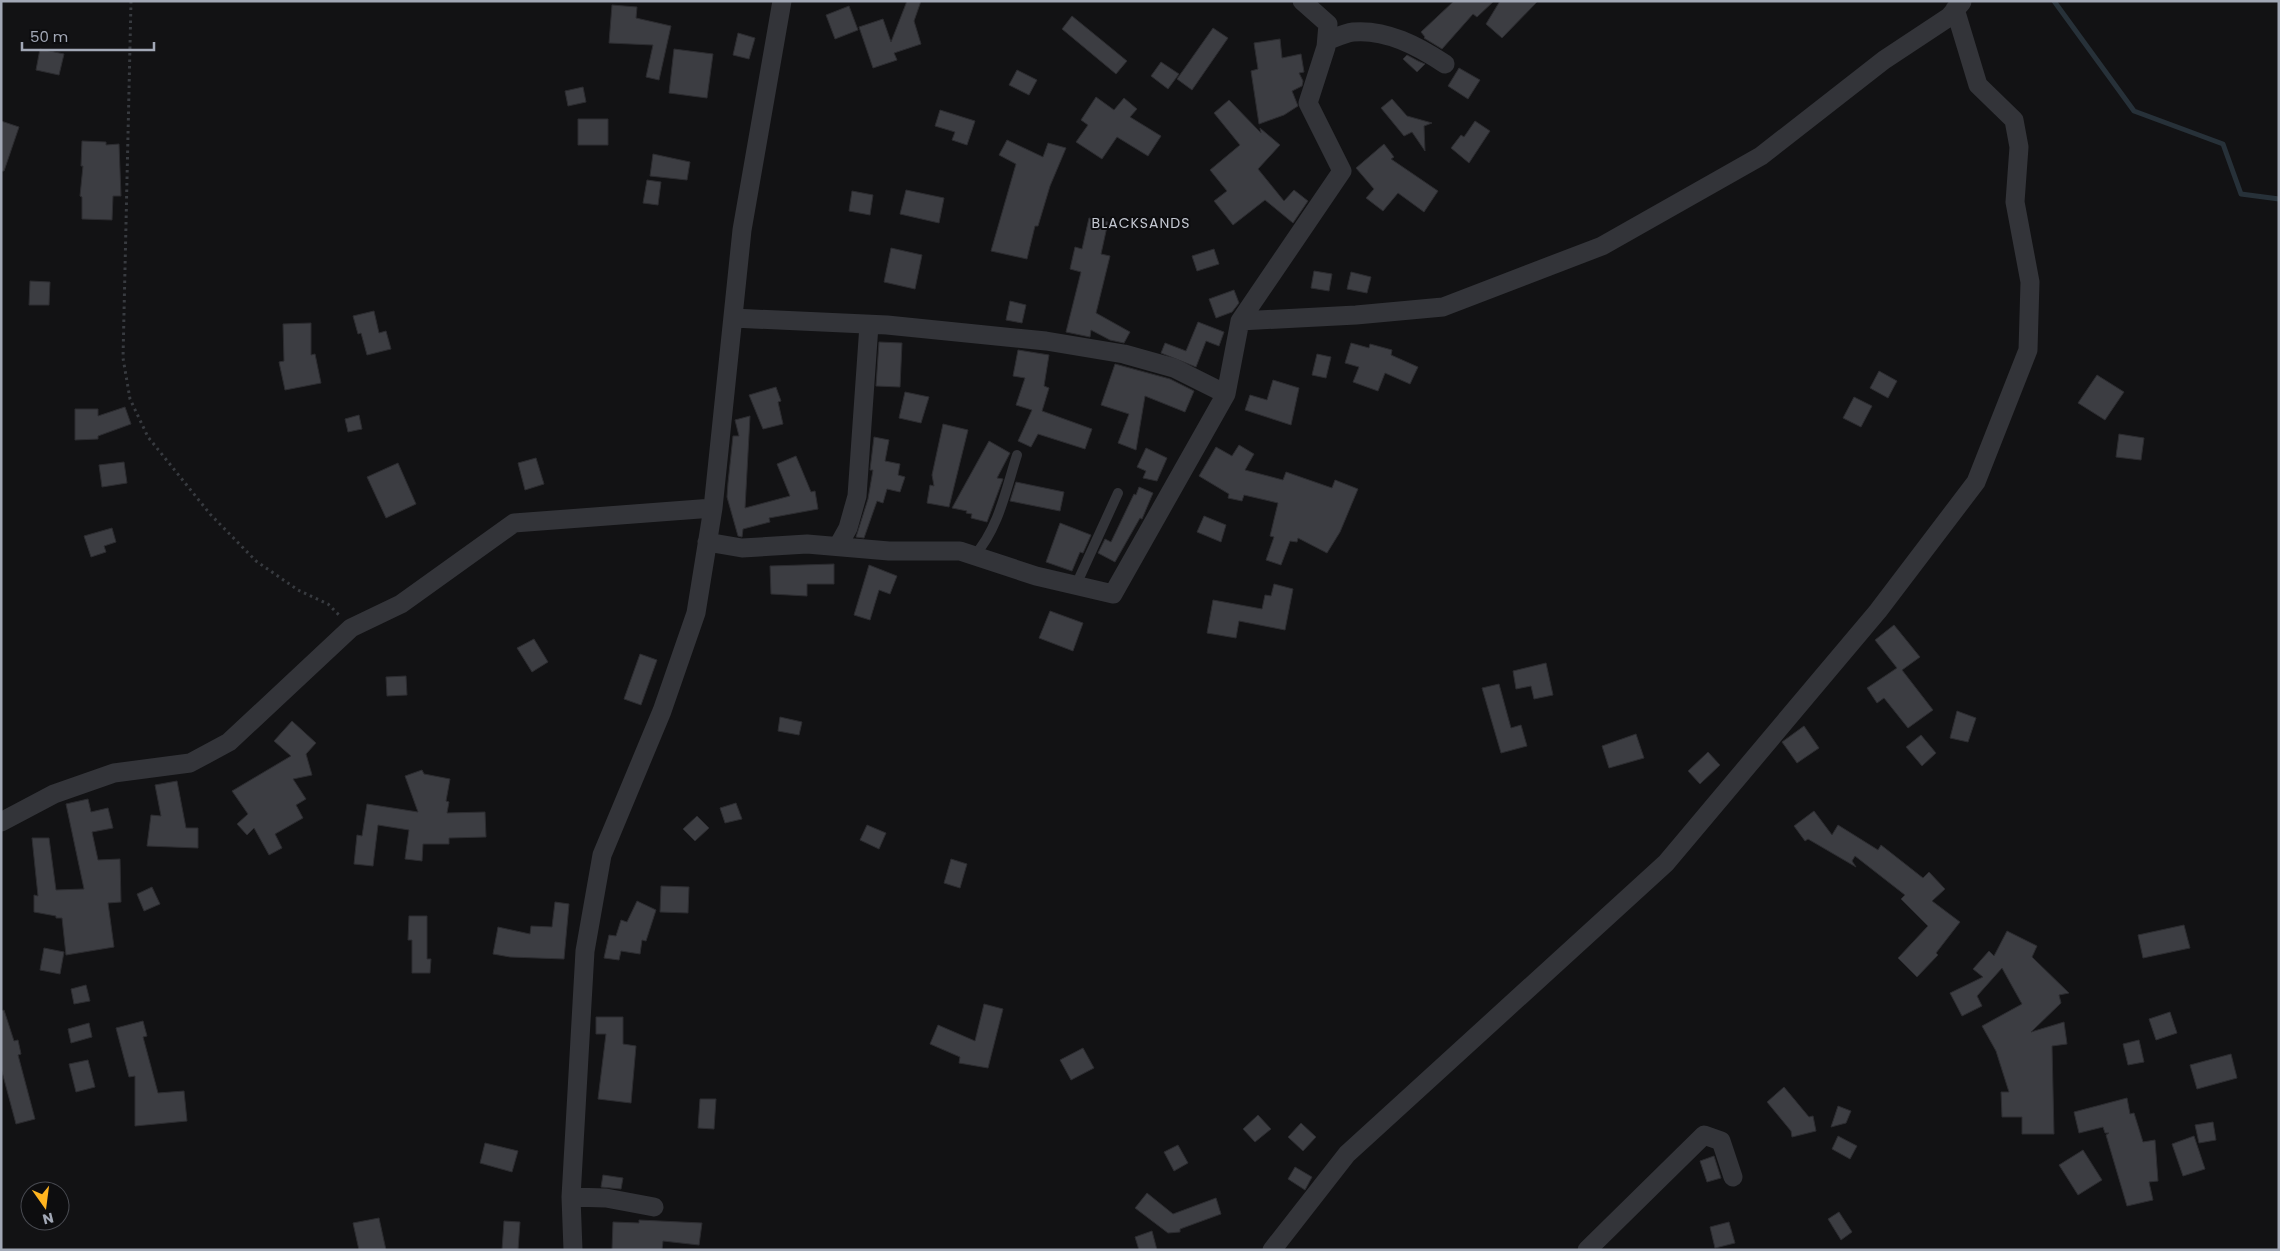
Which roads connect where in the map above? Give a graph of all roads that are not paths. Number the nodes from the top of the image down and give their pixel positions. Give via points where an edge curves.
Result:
1 (782, 1) edge
2 (1302, 1) edge
3 (1959, 5) edge
4 (1327, 41) junction
5 (1445, 64) dead end
6 (733, 318) junction
7 (1240, 321) junction
8 (869, 325) junction
9 (1226, 394) junction
10 (1018, 455) dead end
11 (1118, 493) dead end
12 (713, 508) junction
13 (708, 542) junction
14 (838, 546) junction
15 (974, 556) junction
16 (1076, 585) junction
17 (1, 822) edge
18 (1733, 1177) dead end
19 (571, 1197) junction
20 (654, 1207) dead end
21 (573, 1250) edge
22 (1272, 1250) edge
23 (1587, 1250) edge

1 - 6 street via 742,230
2 - 4 street via 1328,24
3 - 7 street via 1949,17 1884,60 1761,156 1602,246 1443,307
3 - 22 street via 1978,85 2014,120 2019,147 2015,202 2030,282 2028,350 1976,482 1878,611 1666,863 1347,1154
4 - 5 street via 1352,32 1383,34 1426,51
4 - 7 street via 1308,103 1342,171
6 - 8 street
6 - 12 street
7 - 9 street
8 - 9 street via 1016,337 1124,354 1174,368
8 - 14 street via 857,496 848,528
9 - 16 street via 1113,594
10 - 15 lane via 998,516 985,543
11 - 16 lane
12 - 13 street
12 - 17 street via 514,523 401,604 351,628 229,742 190,763 106,776 54,794
13 - 14 street via 742,548 807,544
13 - 19 street via 696,613 662,711 602,855 586,951
14 - 15 street via 960,551
15 - 16 street
18 - 23 street via 1722,1141 1704,1135
19 - 20 street via 606,1198
19 - 21 street

